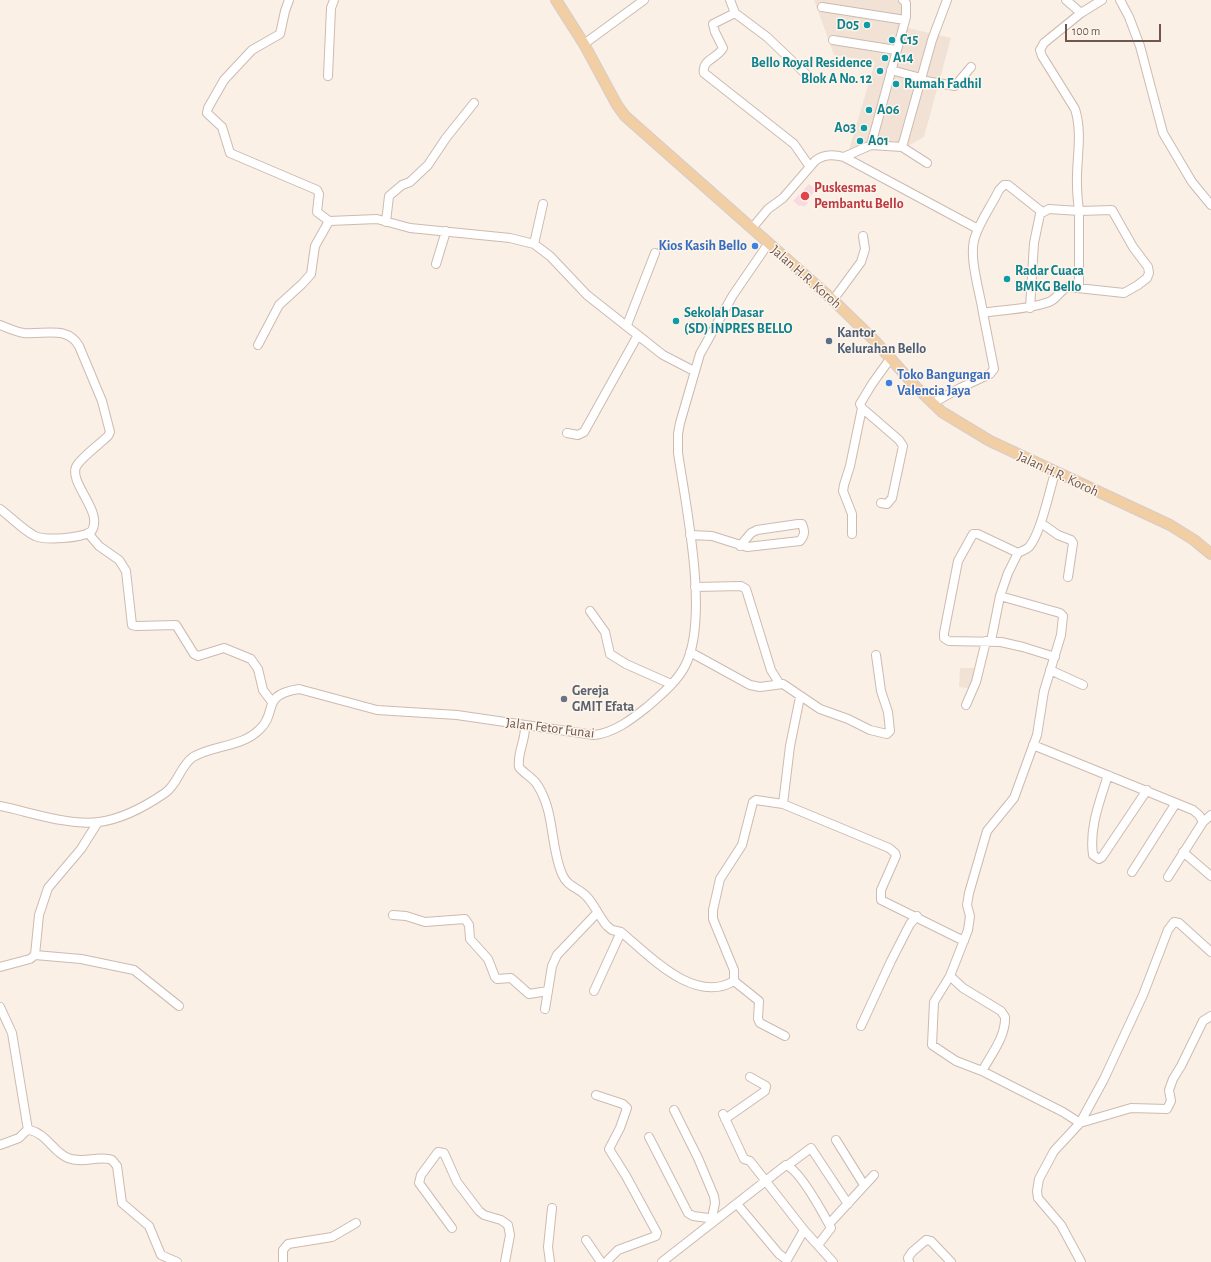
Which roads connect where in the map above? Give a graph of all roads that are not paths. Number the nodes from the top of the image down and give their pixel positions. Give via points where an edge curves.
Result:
1 (289, 0) edge
2 (334, 0) edge
3 (556, 0) edge
4 (644, 0) edge
5 (730, 0) edge
6 (903, 0) edge
7 (947, 0) edge
8 (1066, 0) edge
9 (1102, 0) edge
10 (1120, 0) edge
11 (822, 7) dead end
12 (735, 13) junction
13 (1081, 13) junction
14 (905, 20) junction
15 (833, 40) dead end
16 (584, 44) junction
17 (896, 50) junction
18 (971, 67) dead end
19 (891, 70) junction
20 (328, 76) dead end
21 (811, 79) dead end
22 (920, 79) junction
23 (474, 103) dead end
24 (871, 145) junction
25 (902, 147) junction
26 (844, 157) junction
27 (927, 163) dead end
28 (810, 167) junction
29 (543, 204) dead end
30 (1211, 205) edge
31 (1079, 210) junction
32 (1042, 212) junction
33 (329, 221) junction
34 (386, 222) junction
35 (753, 228) junction
36 (978, 228) junction
37 (446, 231) junction
38 (863, 236) dead end
39 (534, 244) junction
40 (768, 244) junction
41 (655, 253) dead end
42 (436, 264) dead end
43 (1079, 288) junction
44 (833, 300) junction
45 (1030, 308) junction
46 (983, 313) junction
47 (0, 325) edge
48 (626, 325) junction
49 (638, 335) junction
50 (258, 345) dead end
51 (890, 359) junction
52 (694, 371) junction
53 (933, 403) junction
54 (862, 408) junction
55 (567, 433) dead end
56 (1055, 473) junction
57 (881, 503) dead end
58 (0, 509) edge
59 (1041, 523) junction
60 (88, 533) junction
61 (852, 534) dead end
62 (690, 535) junction
63 (740, 546) junction
64 (1018, 553) junction
65 (1211, 554) edge
66 (1068, 577) dead end
67 (695, 587) junction
68 (1000, 596) junction
69 (590, 611) dead end
70 (988, 641) junction
71 (690, 652) junction
72 (876, 654) dead end
73 (1055, 658) junction
74 (1050, 670) junction
75 (779, 683) junction
76 (671, 684) junction
77 (1083, 685) dead end
78 (800, 697) junction
79 (272, 702) junction
80 (966, 705) dead end
81 (525, 725) junction
82 (1033, 745) junction
83 (1108, 775) junction
84 (1147, 790) junction
85 (1176, 803) junction
86 (783, 804) junction
87 (0, 806) edge
88 (1211, 815) edge
89 (98, 822) junction
90 (1203, 822) junction
91 (1183, 852) junction
92 (1132, 872) dead end
93 (1211, 876) edge
94 (1168, 877) dead end
95 (597, 913) junction
96 (393, 915) dead end
97 (917, 916) junction
98 (621, 932) junction
99 (964, 941) junction
100 (1211, 952) edge
101 (35, 955) junction
102 (0, 967) edge
103 (950, 976) junction
104 (734, 981) junction
105 (548, 991) junction
106 (594, 991) dead end
107 (179, 1006) dead end
108 (0, 1007) edge
109 (545, 1009) dead end
110 (1211, 1016) edge
111 (861, 1026) dead end
112 (785, 1036) dead end
113 (982, 1071) junction
114 (750, 1077) dead end
115 (596, 1095) dead end
116 (674, 1110) dead end
117 (1080, 1123) junction
118 (28, 1130) junction
119 (649, 1137) dead end
120 (836, 1140) dead end
121 (0, 1145) edge
122 (788, 1165) junction
123 (874, 1175) dead end
124 (765, 1181) junction
125 (864, 1185) junction
126 (737, 1204) junction
127 (848, 1204) junction
128 (552, 1208) dead end
129 (715, 1219) junction
130 (356, 1224) dead end
131 (829, 1224) junction
132 (452, 1228) dead end
133 (804, 1230) junction
134 (586, 1240) dead end
135 (818, 1245) junction
136 (177, 1262) edge
137 (283, 1262) edge
138 (505, 1262) edge
139 (550, 1262) edge
140 (601, 1262) edge
141 (606, 1262) edge
142 (662, 1262) edge
143 (833, 1262) edge
144 (909, 1262) edge
145 (951, 1262) edge
146 (1081, 1262) edge

1 - 33 street via 284,11 280,34 252,50 228,76 207,113 222,127 230,153 318,190 317,212
2 - 20 street via 330,8
3 - 16 main road, Jalan H.R. Koroh
4 - 16 street
5 - 12 street
6 - 14 street via 906,3
7 - 22 street
8 - 13 street
9 - 13 street
10 - 30 street via 1140,46 1163,133 1192,182
11 - 14 street
12 - 21 street via 768,37
12 - 28 street via 713,24 723,48 703,67 704,73 794,144
13 - 31 street via 1044,43 1040,51 1077,116
14 - 17 street
15 - 17 street
16 - 35 main road, Jalan H.R. Koroh via 625,116
17 - 19 street
18 - 22 street via 956,86
19 - 22 street
19 - 24 street
22 - 25 street
23 - 34 street via 428,165 410,182 389,196
24 - 25 street
24 - 26 street
25 - 27 street
26 - 28 street via 821,157
26 - 36 street
28 - 35 street via 783,198 768,209
29 - 39 street
31 - 32 street via 1049,209
31 - 43 street
31 - 43 street via 1113,210 1149,271 1147,278 1126,292
32 - 36 street via 1008,185 1004,185
32 - 45 street via 1034,243
33 - 34 street via 369,219
33 - 50 street via 315,246 311,274 279,304
34 - 37 street via 410,228
35 - 40 main road, Jalan H.R. Koroh
36 - 46 street via 973,249
37 - 39 street
37 - 42 street
38 - 44 street via 865,249 861,262
39 - 48 street via 550,256 587,295
40 - 44 main road, Jalan H.R. Koroh
40 - 52 street, Jalan Fetor Funai via 716,324
41 - 48 street
43 - 45 street via 1065,288 1058,297
44 - 51 main road, Jalan H.R. Koroh
45 - 46 street
46 - 53 street via 994,370
47 - 60 street via 22,332 60,332 72,337 79,346 102,401 110,432 76,469 76,476 93,516 93,528
48 - 49 street
49 - 52 street via 663,355
49 - 55 street via 584,432 576,435
51 - 53 main road, Jalan H.R. Koroh
51 - 54 street via 862,399
52 - 62 street, Jalan Fetor Funai via 678,439
53 - 56 main road, Jalan H.R. Koroh via 952,419 984,438
54 - 57 street via 903,446 892,498 887,504
54 - 61 street via 843,491 852,514
56 - 59 street
56 - 65 main road, Jalan H.R. Koroh via 1170,525
58 - 60 street via 35,536 68,537
59 - 64 street via 1030,547
59 - 66 street via 1073,543
60 - 79 street via 99,546 123,564 132,624 175,625 194,654 198,656 221,648 245,655 256,664 263,690
62 - 63 street via 712,536
62 - 67 street, Jalan Fetor Funai
63 - 63 street via 800,541 804,528 802,524 798,524 758,530 751,533
64 - 68 street
64 - 70 street via 975,533 958,561 944,638 949,641
67 - 71 street, Jalan Fetor Funai via 694,639
67 - 75 street via 741,586 746,589 771,670
68 - 70 street
68 - 73 street via 1062,615 1062,635
69 - 76 street via 605,632 610,654
70 - 73 street via 1023,647
70 - 80 street
71 - 75 street via 754,686 771,686
71 - 76 street, Jalan Fetor Funai
72 - 78 street via 881,691 890,725 888,733 863,727 820,709
73 - 74 street
74 - 77 street
74 - 82 street
75 - 78 street
76 - 81 street, Jalan Fetor Funai via 644,710 606,733 594,735
78 - 86 street via 790,746
79 - 81 street, Jalan Fetor Funai via 291,690 306,690 378,710 457,715
79 - 89 street via 260,730 239,741 199,754 186,764 165,792 128,813
81 - 95 street via 526,735 518,758 519,767 538,784 543,795 549,810 564,879 574,889 585,894
82 - 83 street
82 - 99 street via 1014,798 987,831 968,893 967,905 970,916
83 - 84 street
83 - 84 street via 1094,820 1091,844 1095,858 1102,857
84 - 85 street
85 - 90 street via 1193,810
85 - 92 street
86 - 97 street via 893,850 896,856 881,890 880,900
86 - 104 street via 753,802 742,845 720,879 713,917 734,970
87 - 89 street via 69,821
88 - 90 street
89 - 101 street via 81,849 48,888 39,916
90 - 91 street
91 - 93 street
91 - 94 street
95 - 98 street via 612,930
95 - 105 street via 557,955 552,966
96 - 105 street via 425,922 465,919 469,925 470,939 488,959 495,977 510,978 529,994
97 - 99 street
97 - 111 street via 910,924 891,961
98 - 104 street via 670,974 694,985 720,986
98 - 106 street
99 - 103 street
100 - 117 street via 1179,923 1172,923 1143,995 1104,1079
101 - 102 street via 30,959
101 - 107 street via 81,959 134,970
103 - 113 street via 963,988 1001,1011 1005,1017 999,1042
103 - 113 street via 934,1002 932,1045 956,1061
104 - 112 street via 759,1002 760,1023
105 - 109 street
108 - 118 street via 12,1033
110 - 117 street via 1204,1021 1173,1079 1169,1090 1171,1101 1167,1109 1131,1108
113 - 117 street
114 - 124 street via 766,1086 765,1090 724,1117 744,1159 750,1161
115 - 141 street via 627,1108 609,1149 657,1233 656,1236 618,1250
116 - 129 street via 714,1196
117 - 146 street via 1048,1159 1039,1178 1037,1191 1042,1203 1061,1225
118 - 121 street via 20,1138
118 - 136 street via 44,1137 68,1158 81,1161 109,1159 115,1163 122,1203 149,1226 161,1255
119 - 129 street via 688,1213
120 - 125 street
122 - 124 street via 783,1165
122 - 127 street via 811,1148
122 - 131 street via 804,1181
123 - 125 street
124 - 126 street
124 - 133 street
125 - 127 street
126 - 129 street
126 - 133 street via 787,1260
127 - 131 street
128 - 139 street via 548,1247
129 - 142 street
130 - 137 street via 332,1237 288,1244 283,1250
131 - 135 street via 832,1228
132 - 138 street via 419,1184 421,1175 438,1152 444,1153 454,1177 479,1211 501,1220 508,1226 510,1235
133 - 135 street
134 - 140 street
135 - 143 street
144 - 145 street via 912,1252 926,1240 931,1241

